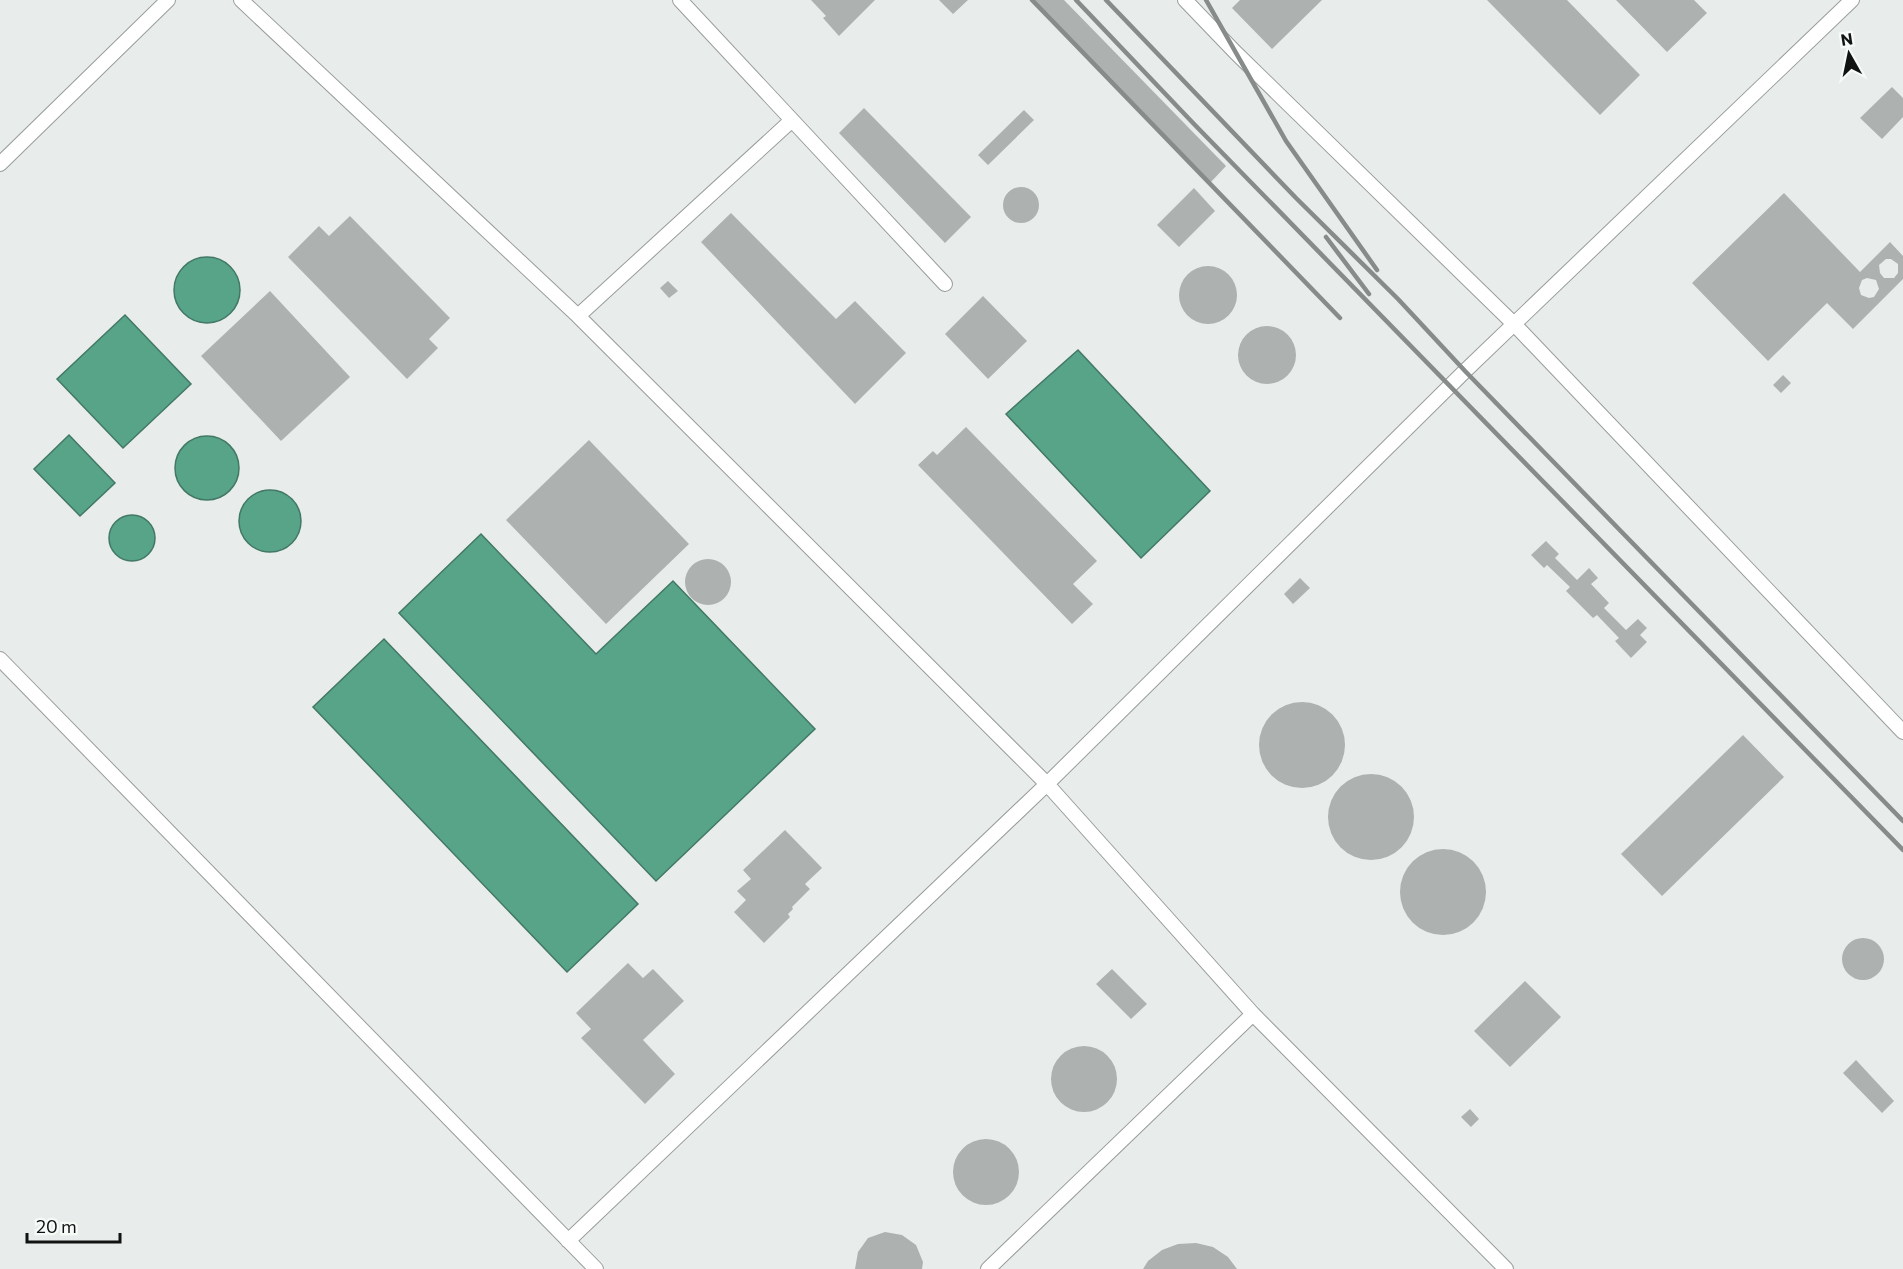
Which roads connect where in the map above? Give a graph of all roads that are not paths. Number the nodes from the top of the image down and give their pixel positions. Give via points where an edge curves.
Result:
1 (168, 0) edge
2 (241, 0) edge
3 (680, 0) edge
4 (1185, 0) edge
5 (1852, 0) edge
6 (792, 120) junction
7 (0, 164) edge
8 (945, 284) dead end
9 (578, 316) junction
10 (1515, 325) junction
11 (0, 659) edge
12 (1903, 732) edge
13 (1047, 784) junction
14 (1253, 1014) junction
15 (568, 1241) junction
16 (596, 1269) edge
17 (988, 1269) edge
18 (1506, 1269) edge

1 - 7 lane
2 - 9 lane
3 - 6 lane
4 - 10 lane
5 - 10 lane
6 - 8 lane
6 - 9 lane
9 - 13 lane
10 - 12 lane
10 - 13 lane
11 - 15 lane
13 - 14 lane
13 - 15 lane
14 - 17 lane
14 - 18 lane
15 - 16 lane

